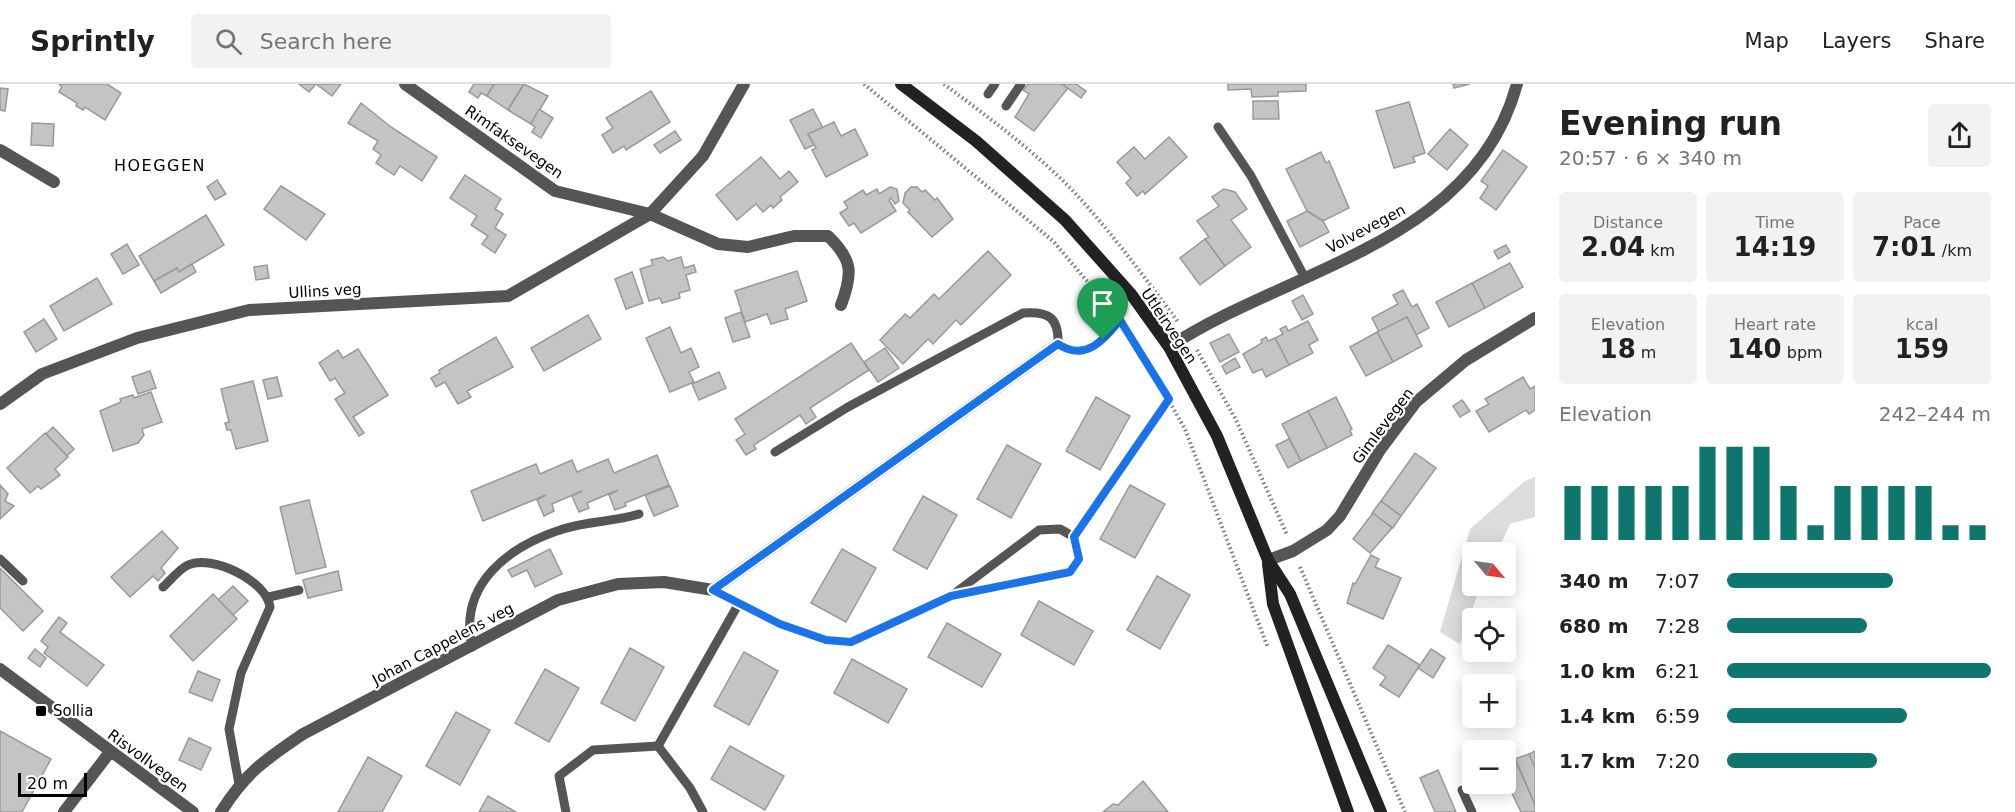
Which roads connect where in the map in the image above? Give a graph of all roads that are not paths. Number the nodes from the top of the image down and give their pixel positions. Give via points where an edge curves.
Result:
1 (405, 84) edge
2 (744, 84) edge
3 (901, 84) edge
4 (995, 84) edge
5 (1021, 84) edge
6 (1517, 84) edge
7 (988, 94) dead end
8 (1006, 106) dead end
9 (1218, 127) dead end
10 (0, 150) edge
11 (54, 182) dead end
12 (650, 214) junction
13 (1305, 278) junction
14 (841, 304) dead end
15 (1535, 318) edge
16 (1058, 344) joint
17 (1169, 347) junction
18 (0, 404) edge
19 (775, 452) dead end
20 (639, 514) dead end
21 (0, 559) edge
22 (1268, 560) junction
23 (23, 581) dead end
24 (163, 587) dead end
25 (299, 590) dead end
26 (713, 590) junction
27 (951, 596) junction
28 (269, 597) junction
29 (739, 603) junction
30 (472, 647) junction
31 (0, 669) edge
32 (658, 746) junction
33 (110, 753) junction
34 (239, 784) junction
35 (1464, 794) edge
36 (64, 812) edge
37 (193, 812) edge
38 (221, 812) edge
39 (566, 812) edge
40 (703, 812) edge
41 (1348, 812) edge
42 (1382, 812) edge
43 (1472, 812) edge

1 - 12 street, Rimfaksevegen via 555,191
2 - 12 street, Ullins veg via 703,156
3 - 17 main road, Utleirvegen via 976,141 1065,220 1131,294
4 - 7 lane
5 - 8 lane
6 - 13 street, Volvevegen via 1491,144 1457,185 1394,234
9 - 13 lane via 1251,176
10 - 11 street
12 - 14 street via 718,244 748,247 794,236 828,236 847,258 850,280
12 - 18 street, Ullins veg via 508,296 249,310 126,342 42,374
13 - 17 street, Volvevegen via 1221,317
15 - 22 street, Gimlevegen via 1466,360 1416,402 1334,523 1313,540
16 - 19 lane via 1059,329 1054,320 1041,311 1023,313 848,406
16 - 26 street
17 - 22 main road, Utleirvegen via 1217,436
20 - 30 lane via 615,522 563,529 521,546 503,560 473,600 468,628
21 - 23 lane
22 - 41 main road, Utleirvegen via 1273,604
22 - 42 main road, Utleirvegen via 1290,594
24 - 28 lane via 188,565 207,563 248,578
25 - 28 lane
26 - 29 lane, Johan Cappelens veg
26 - 30 street, Johan Cappelens veg via 664,582 618,584 558,600
27 - 27 lane, Johan Cappelens veg via 1070,572 1079,559 1074,537 1060,529 1039,530
27 - 29 lane, Johan Cappelens veg via 851,642 826,640 789,628
28 - 34 lane via 270,607 241,673 229,729
29 - 32 lane
30 - 34 street, Johan Cappelens veg via 303,734 264,760
31 - 33 street, Risvollvegen
32 - 39 lane via 593,750 559,776
32 - 40 lane
33 - 36 street
33 - 37 street, Risvollvegen
34 - 38 street, Johan Cappelens veg
35 - 43 lane

